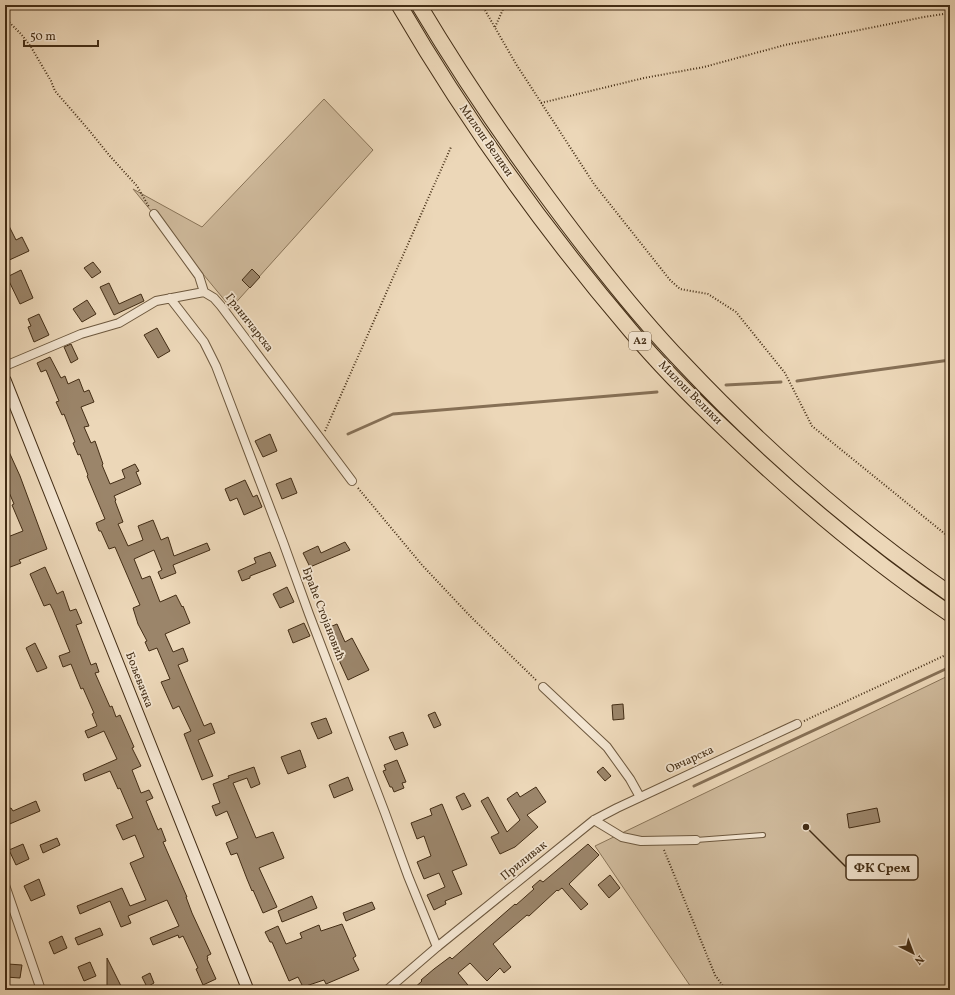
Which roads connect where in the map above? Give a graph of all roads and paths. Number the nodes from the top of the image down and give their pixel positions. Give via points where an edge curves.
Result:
1 (399, 5) edge
2 (419, 5) edge
3 (482, 5) edge
4 (505, 5) edge
5 (950, 13) edge
6 (5, 18) edge
7 (495, 28) junction
8 (541, 103) junction
9 (451, 147) dead end
10 (154, 214) joint
11 (204, 292) junction
12 (170, 298) junction
13 (5, 366) edge
14 (6, 383) edge
15 (321, 440) junction
16 (352, 481) joint
17 (950, 538) edge
18 (950, 594) edge
19 (950, 614) edge
20 (950, 653) edge
21 (543, 687) joint
22 (797, 724) joint
23 (640, 797) junction
24 (594, 820) junction
25 (762, 835) dead end
26 (696, 840) joint
27 (661, 841) junction
28 (5, 885) edge
29 (437, 947) junction
30 (745, 986) dead end
31 (41, 990) edge
32 (248, 990) edge
33 (387, 990) edge

1 - 19 highway, Милош Велики / A2 via 449,87 488,144 560,244 631,332 706,410 793,492 870,556
2 - 18 highway, Милош Велики / A2 via 498,128 570,228 644,320 736,416 806,482 882,544
3 - 7 path
4 - 7 path
5 - 8 path via 785,45 704,67 644,78
6 - 10 path via 31,47 55,91 137,186
7 - 8 path
8 - 17 path via 594,184 670,280 680,289 708,294 736,312 785,373 812,426
9 - 15 path
10 - 11 street via 199,276
11 - 12 street
11 - 15 street, Граничарска via 221,306
12 - 13 street via 156,301 119,323 81,334
12 - 29 street, Браће Стојановић via 204,342 216,366
14 - 32 main road, Бољевачка
15 - 16 street, Граничарска
16 - 21 path via 422,565
20 - 22 path
21 - 23 street via 607,747
22 - 23 street, Овчарска
23 - 24 street, Овчарска
24 - 27 street via 622,837 641,841
24 - 29 street, Приливак
25 - 26 lane
26 - 27 street
27 - 30 path via 714,975 725,989
28 - 31 street
29 - 33 street, Приливак

